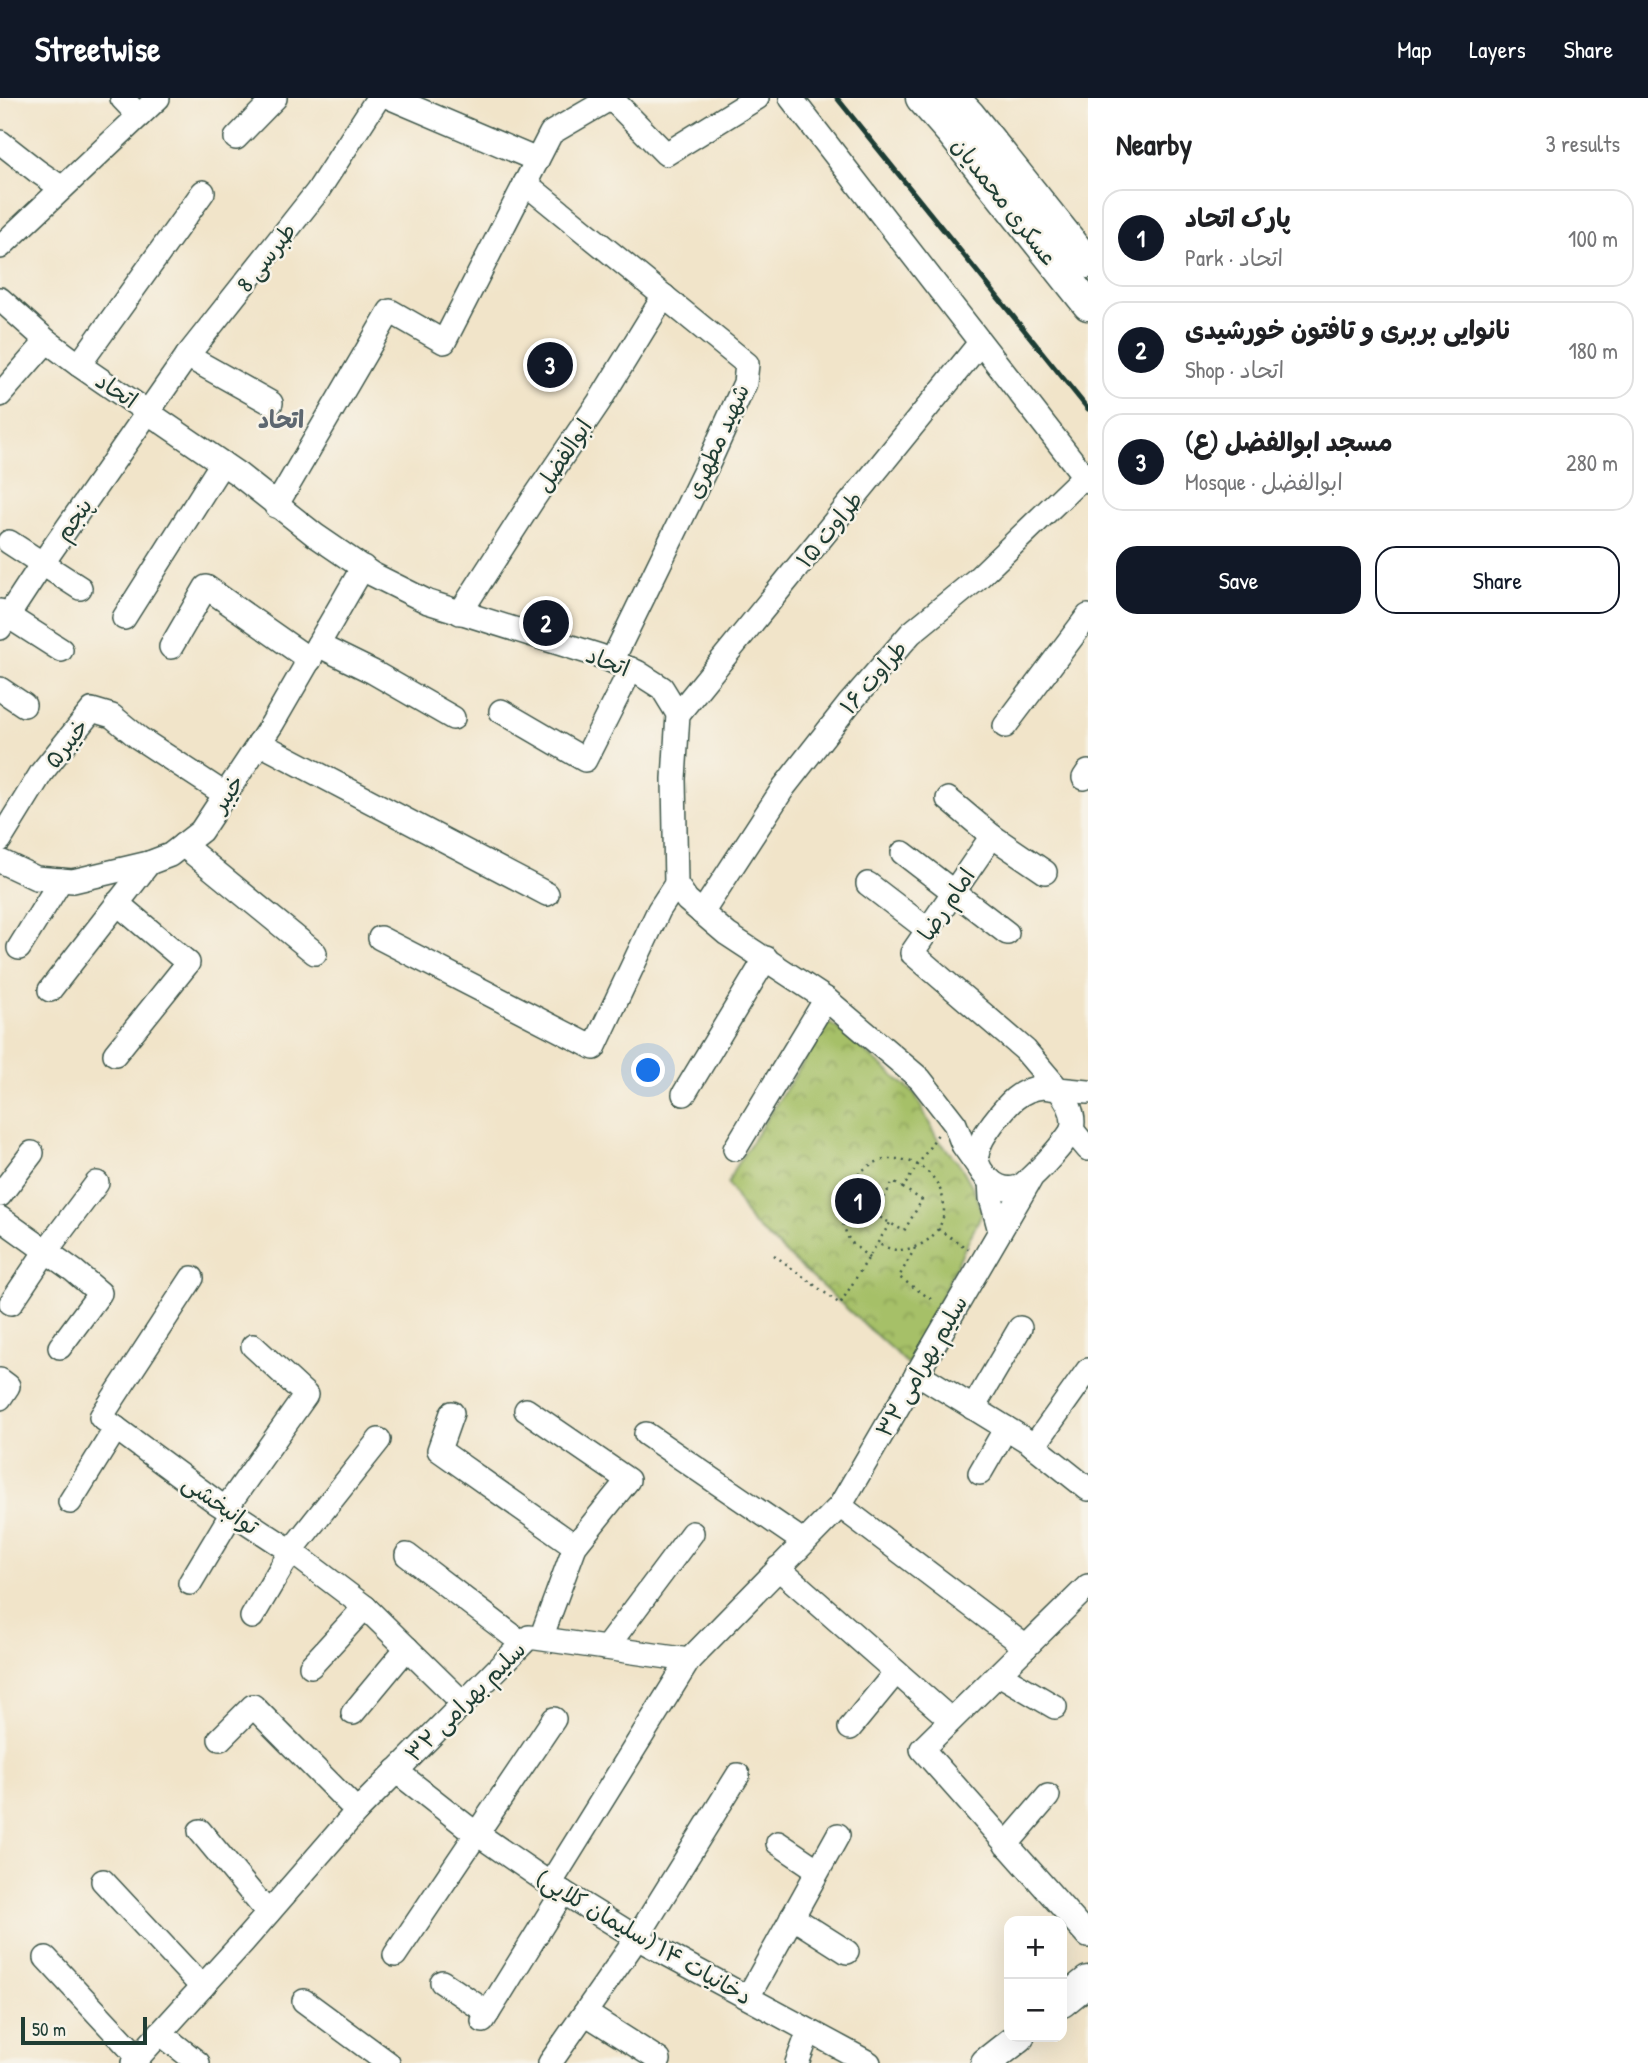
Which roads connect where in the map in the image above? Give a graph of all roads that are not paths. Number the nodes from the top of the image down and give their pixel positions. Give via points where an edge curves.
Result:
1 (122, 98) edge
2 (158, 98) edge
3 (275, 98) edge
4 (378, 98) edge
5 (391, 98) edge
6 (757, 98) edge
7 (791, 98) edge
8 (921, 98) edge
9 (583, 105) edge
10 (965, 111) edge
11 (139, 116) junction
12 (236, 138) dead end
13 (0, 142) edge
14 (537, 160) junction
15 (525, 183) junction
16 (62, 188) junction
17 (203, 192) dead end
18 (0, 247) edge
19 (1088, 264) edge
20 (664, 296) junction
21 (0, 299) edge
22 (1088, 305) edge
23 (47, 341) junction
24 (980, 343) junction
25 (187, 356) junction
26 (79, 365) junction
27 (0, 395) edge
28 (271, 403) dead end
29 (148, 411) junction
30 (222, 463) junction
31 (1086, 479) edge
32 (276, 506) junction
33 (9, 542) dead end
34 (41, 564) junction
35 (363, 567) junction
36 (80, 588) dead end
37 (460, 612) junction
38 (1088, 617) edge
39 (124, 618) dead end
40 (3, 619) edge
41 (171, 647) dead end
42 (61, 650) dead end
43 (314, 652) junction
44 (622, 665) junction
45 (0, 688) edge
46 (24, 705) dead end
47 (501, 711) dead end
48 (678, 714) junction
49 (453, 718) dead end
50 (1005, 726) dead end
51 (259, 743) junction
52 (226, 795) junction
53 (948, 799) dead end
54 (992, 836) junction
55 (0, 839) edge
56 (183, 845) junction
57 (903, 853) dead end
58 (0, 861) edge
59 (149, 863) junction
60 (1045, 872) dead end
61 (61, 880) junction
62 (676, 884) junction
63 (868, 884) dead end
64 (954, 892) junction
65 (547, 894) dead end
66 (117, 903) junction
67 (702, 913) junction
68 (928, 930) junction
69 (1007, 933) dead end
70 (380, 938) dead end
71 (19, 948) dead end
72 (315, 953) dead end
73 (766, 958) junction
74 (50, 990) dead end
75 (825, 999) junction
76 (1025, 1050) junction
77 (115, 1055) dead end
78 (1058, 1090) junction
79 (1024, 1092) junction
80 (1088, 1092) edge
81 (684, 1094) dead end
82 (952, 1120) junction
83 (1077, 1123) edge
84 (982, 1139) junction
85 (735, 1149) dead end
86 (1088, 1149) edge
87 (32, 1153) dead end
88 (984, 1173) junction
89 (1030, 1180) junction
90 (97, 1183) dead end
91 (0, 1195) edge
92 (0, 1218) edge
93 (1000, 1231) junction
94 (46, 1251) junction
95 (192, 1278) dead end
96 (11, 1303) dead end
97 (1020, 1328) dead end
98 (253, 1346) dead end
99 (60, 1348) dead end
100 (1088, 1370) edge
101 (917, 1373) junction
102 (0, 1380) edge
103 (0, 1398) edge
104 (973, 1408) junction
105 (526, 1410) dead end
106 (452, 1413) dead end
107 (116, 1428) junction
108 (1006, 1428) junction
109 (646, 1434) dead end
110 (379, 1440) dead end
111 (1034, 1446) junction
112 (980, 1473) dead end
113 (1088, 1489) edge
114 (70, 1502) dead end
115 (839, 1506) junction
116 (229, 1511) junction
117 (692, 1533) dead end
118 (804, 1542) junction
119 (575, 1546) junction
120 (291, 1551) junction
121 (407, 1555) dead end
122 (778, 1568) junction
123 (190, 1583) dead end
124 (1086, 1592) edge
125 (365, 1607) junction
126 (252, 1617) dead end
127 (532, 1641) junction
128 (1026, 1647) junction
129 (407, 1648) junction
130 (606, 1648) junction
131 (689, 1660) junction
132 (311, 1666) dead end
133 (896, 1672) junction
134 (999, 1674) junction
135 (463, 1703) junction
136 (1055, 1707) dead end
137 (353, 1713) dead end
138 (554, 1719) dead end
139 (951, 1720) junction
140 (850, 1728) dead end
141 (220, 1739) dead end
142 (396, 1771) junction
143 (738, 1775) dead end
144 (1048, 1796) dead end
145 (357, 1811) junction
146 (200, 1830) dead end
147 (475, 1833) junction
148 (838, 1835) dead end
149 (779, 1843) dead end
150 (1006, 1845) junction
151 (818, 1870) junction
152 (103, 1881) dead end
153 (556, 1888) junction
154 (268, 1913) junction
155 (792, 1917) junction
156 (1088, 1936) edge
157 (637, 1938) junction
158 (847, 1952) dead end
159 (395, 1955) dead end
160 (46, 1958) dead end
161 (1088, 1981) edge
162 (442, 1982) dead end
163 (202, 1987) junction
164 (748, 1997) junction
165 (1067, 1998) edge
166 (304, 2001) dead end
167 (585, 2013) junction
168 (809, 2031) junction
169 (160, 2033) junction
170 (1013, 2042) edge
171 (136, 2060) edge
172 (659, 2060) dead end
173 (198, 2063) edge
174 (388, 2063) edge
175 (550, 2063) edge
176 (797, 2063) edge
177 (869, 2063) edge
178 (986, 2063) edge

1 - 11 street
2 - 11 street
3 - 12 street
4 - 25 street, طبرسی 8 via 317,192
5 - 14 street
6 - 9 street via 666,153 611,98
7 - 24 street
8 - 10 main road, عسکری محمدیان
9 - 14 street via 551,133
10 - 19 main road, عسکری محمدیان
10 - 22 main road, عسکری محمدیان
11 - 16 street
13 - 16 street
14 - 15 street
15 - 20 street, شهید مطهری
15 - 32 street via 444,342 390,312
16 - 18 street
17 - 26 street
20 - 37 street, ابوالفضل
20 - 44 street, شهید مطهری via 747,363 745,383
21 - 23 street, اتحاد
23 - 26 street, اتحاد
23 - 27 street
24 - 31 street
24 - 48 street, طراوت ۱۵
25 - 28 street
25 - 29 street, طبرسی 8
26 - 29 street, اتحاد
29 - 30 street, اتحاد
29 - 34 street, پنجم
30 - 32 street, اتحاد
30 - 39 street
31 - 67 street, طراوت ۱۶ via 911,633 784,787
32 - 35 street, اتحاد
33 - 34 street
34 - 36 street
34 - 40 street, پنجم
35 - 37 street, اتحاد via 428,602
35 - 43 street, خیبر
37 - 44 street, اتحاد
38 - 50 street
40 - 42 street
41 - 43 street via 206,587
43 - 49 street via 373,672
43 - 51 street, خیبر
44 - 47 street via 585,760
44 - 48 street, اتحاد via 662,688
45 - 46 street
48 - 62 street
51 - 52 street, خیبر
51 - 65 street
52 - 55 street, خیبر۵ via 112,716 92,710 42,772
52 - 56 street, خیبر via 201,831
53 - 54 street
54 - 60 street
54 - 64 street, امام رضا
56 - 59 street, خیبر
56 - 72 street
57 - 64 street
58 - 61 street, خیبر via 36,878
59 - 61 street, خیبر
59 - 66 street
61 - 71 street
62 - 67 street
62 - 70 street via 594,1048
63 - 68 street
64 - 68 street, امام رضا
64 - 69 street
66 - 74 street
66 - 77 street via 188,962
67 - 73 street
68 - 76 street, امام رضا via 912,953
73 - 75 street
73 - 81 street
75 - 82 street via 920,1079
75 - 85 street
76 - 78 street, امام رضا
76 - 79 street via 1029,1066
78 - 79 street via 1043,1087
78 - 80 street
78 - 83 street
79 - 84 street
82 - 84 street
82 - 88 street via 963,1145
83 - 86 street
83 - 89 street
84 - 88 street via 977,1155
87 - 91 street
88 - 89 street via 993,1183 1009,1189
88 - 93 street
89 - 93 street, سلیم بهرامی ۳۲
90 - 94 street
92 - 94 street
93 - 101 street, سلیم بهرامی ۳۲
94 - 96 street
94 - 99 street via 100,1293
95 - 107 street via 101,1417
97 - 104 street
98 - 116 street via 306,1395
100 - 111 street
101 - 104 street
101 - 115 street, سلیم بهرامی ۳۲
102 - 103 street via 8,1386
104 - 108 street
105 - 119 street via 628,1480
106 - 119 street via 439,1450
107 - 114 street
107 - 116 street, توانبخشی
108 - 111 street
108 - 112 street
109 - 118 street
110 - 120 street
111 - 113 street
115 - 118 street, سلیم بهرامی ۳۲
115 - 128 street
116 - 120 street, توانبخشی
116 - 123 street
117 - 130 street
118 - 122 street, سلیم بهرامی ۳۲
119 - 127 street
120 - 125 street, توانبخشی
120 - 126 street
121 - 127 street
122 - 131 street, سلیم بهرامی ۳۲
122 - 133 street
124 - 128 street
125 - 129 street, توانبخشی
125 - 132 street
127 - 130 street, سلیم بهرامی ۳۲
127 - 135 street, سلیم بهرامی ۳۲
128 - 134 street
129 - 135 street, توانبخشی
129 - 137 street
130 - 131 street, سلیم بهرامی ۳۲
131 - 153 street
133 - 139 street
133 - 140 street
134 - 136 street
134 - 139 street
135 - 142 street, سلیم بهرامی ۳۲
138 - 147 street
139 - 150 street via 922,1749
141 - 145 street via 253,1706
142 - 145 street, سلیم بهرامی ۳۲
142 - 147 street, دخانیات ۱۴ (سلیمان کلایی)
143 - 157 street
144 - 150 street
145 - 154 street, سلیم بهرامی ۳۲
146 - 154 street
147 - 153 street, دخانیات ۱۴ (سلیمان کلایی)
147 - 159 street
148 - 151 street
149 - 151 street
150 - 156 street
151 - 155 street
152 - 163 street
153 - 157 street, دخانیات ۱۴ (سلیمان کلایی)
153 - 162 street via 485,2017
154 - 163 street, سلیم بهرامی ۳۲
155 - 158 street
155 - 164 street
157 - 164 street, دخانیات ۱۴ (سلیمان کلایی)
157 - 167 street
160 - 171 street
161 - 165 main road
163 - 169 street, سلیم بهرامی ۳۲
164 - 168 street, دخانیات ۱۴ (سلیمان کلایی)
166 - 174 street
167 - 172 street
167 - 175 street
168 - 176 street
168 - 177 street, دخانیات ۱۴ (سلیمان کلایی)
169 - 171 street, سلیم بهرامی ۳۲
169 - 173 street
170 - 178 main road

